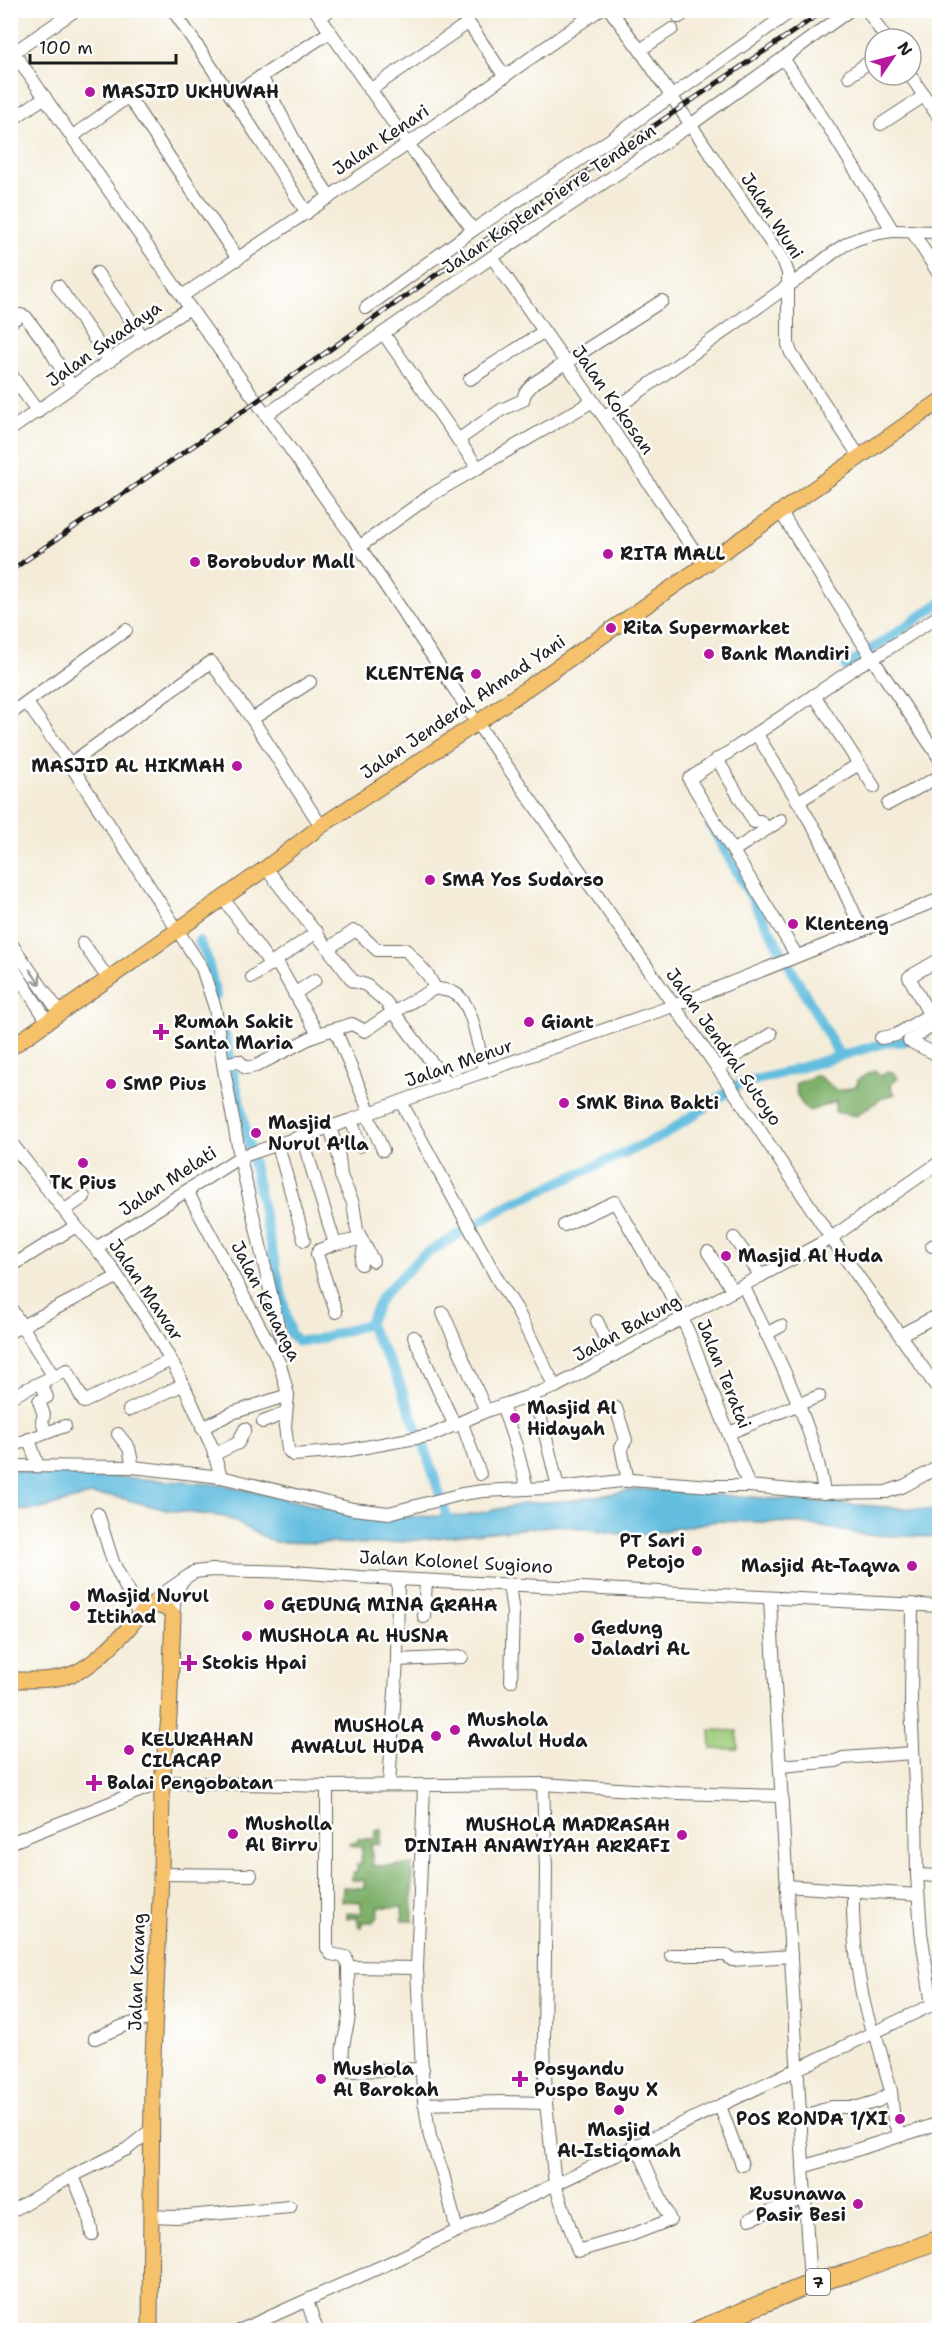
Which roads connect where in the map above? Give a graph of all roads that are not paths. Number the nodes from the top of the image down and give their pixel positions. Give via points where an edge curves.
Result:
1 (76, 10) edge
2 (173, 10) edge
3 (460, 10) edge
4 (599, 10) edge
5 (610, 10) edge
6 (793, 10) edge
7 (850, 10) edge
8 (867, 10) edge
9 (322, 13) edge
10 (468, 22) junction
11 (878, 27) edge
12 (672, 29) dead end
13 (330, 32) junction
14 (12, 50) edge
15 (640, 50) junction
16 (783, 58) junction
17 (863, 66) edge
18 (261, 76) junction
19 (505, 76) junction
20 (849, 76) dead end
21 (918, 87) edge
22 (370, 90) junction
23 (231, 96) junction
24 (670, 96) junction
25 (924, 96) junction
26 (45, 97) junction
27 (939, 119) edge
28 (10, 121) edge
29 (881, 124) dead end
30 (689, 126) junction
31 (73, 136) junction
32 (408, 144) junction
33 (330, 197) junction
34 (307, 213) junction
35 (473, 230) junction
36 (893, 231) junction
37 (912, 231) junction
38 (939, 232) edge
39 (492, 257) junction
40 (238, 259) junction
41 (97, 273) dead end
42 (939, 276) edge
43 (789, 285) junction
44 (58, 286) dead end
45 (182, 296) junction
46 (662, 301) dead end
47 (190, 308) junction
48 (366, 308) dead end
49 (10, 322) edge
50 (543, 332) junction
51 (383, 333) junction
52 (143, 337) junction
53 (110, 361) junction
54 (565, 362) junction
55 (10, 373) edge
56 (470, 379) dead end
57 (72, 387) junction
58 (593, 401) junction
59 (939, 401) edge
60 (38, 412) junction
61 (266, 415) junction
62 (604, 417) junction
63 (10, 430) edge
64 (458, 440) junction
65 (860, 456) junction
66 (478, 468) junction
67 (780, 511) junction
68 (359, 547) junction
69 (704, 565) junction
70 (939, 615) edge
71 (126, 630) dead end
72 (869, 654) junction
73 (310, 682) dead end
74 (814, 695) junction
75 (27, 703) junction
76 (10, 714) edge
77 (252, 719) junction
78 (477, 723) junction
79 (756, 733) junction
80 (717, 759) junction
81 (939, 759) edge
82 (70, 764) junction
83 (859, 764) junction
84 (939, 776) edge
85 (874, 787) dead end
86 (799, 801) junction
87 (888, 804) dead end
88 (781, 820) dead end
89 (321, 826) junction
90 (767, 829) junction
91 (733, 851) junction
92 (266, 868) junction
93 (224, 898) junction
94 (939, 899) edge
95 (178, 930) junction
96 (862, 930) junction
97 (317, 932) junction
98 (10, 942) edge
99 (83, 943) dead end
100 (329, 948) junction
101 (792, 958) junction
102 (939, 959) edge
103 (10, 963) edge
104 (273, 963) junction
105 (252, 977) dead end
106 (109, 980) junction
107 (315, 980) dead end
108 (435, 988) junction
109 (294, 994) junction
110 (673, 1006) junction
111 (394, 1013) junction
112 (936, 1014) edge
113 (54, 1017) junction
114 (335, 1029) junction
115 (318, 1034) junction
116 (771, 1034) dead end
117 (881, 1038) dead end
118 (900, 1039) junction
119 (10, 1048) edge
120 (939, 1056) edge
121 (230, 1063) junction
122 (717, 1068) junction
123 (484, 1072) junction
124 (448, 1084) junction
125 (401, 1102) junction
126 (369, 1114) junction
127 (351, 1120) junction
128 (330, 1127) junction
129 (302, 1137) junction
130 (10, 1141) edge
131 (278, 1145) junction
132 (360, 1146) dead end
133 (383, 1150) dead end
134 (241, 1156) junction
135 (937, 1169) edge
136 (187, 1191) junction
137 (84, 1197) dead end
138 (65, 1210) junction
139 (564, 1225) dead end
140 (76, 1226) junction
141 (734, 1238) dead end
142 (831, 1238) junction
143 (304, 1239) dead end
144 (362, 1242) junction
145 (335, 1244) junction
146 (96, 1248) junction
147 (708, 1252) dead end
148 (367, 1263) dead end
149 (10, 1267) edge
150 (117, 1276) junction
151 (760, 1276) junction
152 (738, 1288) junction
153 (10, 1306) edge
154 (336, 1312) dead end
155 (443, 1314) dead end
156 (939, 1314) edge
157 (681, 1318) junction
158 (597, 1321) dead end
159 (23, 1325) junction
160 (781, 1326) dead end
161 (10, 1332) edge
162 (280, 1334) dead end
163 (766, 1334) junction
164 (900, 1335) junction
165 (414, 1337) dead end
166 (613, 1356) junction
167 (171, 1360) junction
168 (54, 1377) junction
169 (41, 1383) junction
170 (182, 1385) junction
171 (555, 1386) junction
172 (939, 1392) edge
173 (532, 1394) junction
174 (288, 1395) junction
175 (819, 1396) dead end
176 (10, 1397) edge
177 (502, 1405) junction
178 (798, 1406) junction
179 (616, 1408) dead end
180 (129, 1410) dead end
181 (486, 1411) junction
182 (286, 1413) junction
183 (264, 1422) dead end
184 (459, 1424) junction
185 (65, 1426) dead end
186 (202, 1428) junction
187 (245, 1429) dead end
188 (46, 1433) junction
189 (729, 1433) junction
190 (118, 1434) dead end
191 (29, 1439) junction
192 (413, 1440) joint
193 (14, 1445) dead end
194 (215, 1454) junction
195 (10, 1466) edge
196 (38, 1466) junction
197 (939, 1466) edge
198 (133, 1467) junction
199 (480, 1474) dead end
200 (221, 1477) junction
201 (628, 1481) junction
202 (748, 1486) junction
203 (558, 1487) junction
204 (527, 1488) junction
205 (824, 1493) junction
206 (98, 1514) dead end
207 (184, 1577) junction
208 (398, 1579) junction
209 (426, 1581) junction
210 (508, 1584) junction
211 (770, 1599) junction
212 (152, 1604) junction
213 (912, 1604) junction
214 (939, 1606) edge
215 (140, 1616) junction
216 (173, 1616) junction
217 (424, 1617) dead end
218 (462, 1657) dead end
219 (397, 1660) junction
220 (10, 1680) edge
221 (511, 1681) dead end
222 (913, 1753) junction
223 (781, 1766) junction
224 (162, 1782) junction
225 (389, 1784) junction
226 (543, 1784) junction
227 (424, 1785) junction
228 (327, 1786) junction
229 (782, 1796) junction
230 (10, 1843) edge
231 (161, 1874) junction
232 (251, 1875) dead end
233 (917, 1875) junction
234 (939, 1876) edge
235 (786, 1886) junction
236 (853, 1890) junction
237 (918, 1895) junction
238 (671, 1955) dead end
239 (791, 1956) junction
240 (348, 1967) junction
241 (417, 1968) junction
242 (936, 2003) edge
243 (154, 2017) junction
244 (874, 2033) junction
245 (95, 2038) dead end
246 (423, 2069) junction
247 (796, 2071) junction
248 (891, 2092) junction
249 (546, 2103) junction
250 (424, 2104) junction
251 (720, 2106) junction
252 (799, 2118) junction
253 (939, 2123) edge
254 (151, 2130) junction
255 (900, 2135) junction
256 (636, 2144) junction
257 (127, 2149) junction
258 (150, 2157) junction
259 (742, 2165) dead end
260 (803, 2167) junction
261 (73, 2176) junction
262 (555, 2184) junction
263 (804, 2198) junction
264 (290, 2207) dead end
265 (10, 2212) edge
266 (150, 2216) junction
267 (750, 2219) dead end
268 (457, 2231) junction
269 (92, 2234) dead end
270 (939, 2239) edge
271 (810, 2284) junction
272 (307, 2301) junction
273 (150, 2331) edge
274 (241, 2331) edge
275 (317, 2331) edge
276 (698, 2331) edge

1 - 14 street
2 - 23 street
3 - 10 street
4 - 19 street, Jalan Kenari
5 - 15 street, Jalan Wuni
6 - 24 street
7 - 16 street, Jalan Kapten Pierre Tendean
8 - 11 street
9 - 13 street
10 - 19 street
10 - 22 street
12 - 15 street
13 - 18 street
13 - 22 street
14 - 26 street, Jalan Jendral Sutoyo
15 - 24 street, Jalan Wuni
16 - 30 street, Jalan Kapten Pierre Tendean
16 - 36 street
17 - 20 street
18 - 23 street
18 - 33 street via 302,154
19 - 32 street, Jalan Kenari
21 - 25 street
22 - 32 street
23 - 34 street
24 - 30 street, Jalan Wuni
24 - 35 street
25 - 27 street
25 - 29 street
26 - 28 street
26 - 31 street, Jalan Jendral Sutoyo
30 - 39 street, Jalan Kapten Pierre Tendean
30 - 43 street, Jalan Wuni via 784,262
31 - 40 street via 128,98
31 - 45 street, Jalan Jendral Sutoyo
32 - 33 street, Jalan Kenari
32 - 35 street
33 - 34 street, Jalan Kenari
34 - 40 street, Jalan Kenari
35 - 48 street
36 - 37 street
36 - 43 street via 846,244
37 - 38 street
37 - 42 street
39 - 50 street, Jalan Kokosan
39 - 51 street, Jalan Kapten Pierre Tendean
40 - 45 street, Jalan Kenari
41 - 52 street
43 - 62 street
43 - 65 street, Jalan Wuni via 791,353
44 - 53 street
45 - 47 street, Jalan Jendral Sutoyo
46 - 54 street
47 - 52 street, Jalan Swadaya
47 - 61 street, Jalan Jendral Sutoyo
49 - 57 street via 21,315 26,317
50 - 54 street, Jalan Kokosan
50 - 56 street
51 - 61 street, Jalan Kapten Pierre Tendean
51 - 64 street
52 - 53 street, Jalan Swadaya
53 - 57 street, Jalan Swadaya
54 - 58 street, Jalan Kokosan
54 - 64 street via 534,383 523,400 501,410
55 - 60 street
57 - 60 street, Jalan Swadaya
58 - 62 street, Jalan Kokosan
58 - 66 street
59 - 65 main road, Jalan Jenderal Ahmad Yani
60 - 63 street, Jalan Swadaya
61 - 68 street, Jalan Jendral Sutoyo
62 - 69 street, Jalan Kokosan
64 - 66 street
65 - 67 main road, Jalan Jenderal Ahmad Yani
66 - 68 street via 431,495
67 - 69 main road, Jalan Jenderal Ahmad Yani
67 - 72 street
68 - 78 street, Jalan Jendral Sutoyo
69 - 78 main road, Jalan Jenderal Ahmad Yani
70 - 72 street
71 - 75 street
72 - 74 street
72 - 81 street
73 - 77 street
74 - 79 street
74 - 83 street
75 - 76 street
75 - 82 street, Jalan Melati
77 - 82 street via 211,662
77 - 89 street
78 - 89 main road, Jalan Jenderal Ahmad Yani
78 - 110 street, Jalan Jendral Sutoyo
79 - 80 street
79 - 86 street
80 - 90 street via 754,822 760,821
80 - 91 street via 688,780
82 - 95 street, Jalan Melati
83 - 85 street
83 - 86 street
84 - 87 street
86 - 96 street
88 - 90 street
89 - 92 main road, Jalan Jenderal Ahmad Yani
90 - 91 street
91 - 101 street
92 - 93 main road, Jalan Jenderal Ahmad Yani
92 - 97 street
93 - 95 main road, Jalan Jenderal Ahmad Yani
93 - 104 street
94 - 96 street, Jalan Menur
95 - 106 main road, Jalan Jenderal Ahmad Yani
95 - 121 street, Jalan Melati via 202,968
96 - 101 street, Jalan Menur
97 - 100 street
97 - 104 street
98 -> 113 street
99 - 106 street
100 - 108 street via 358,932 377,950 404,950
100 - 111 street via 353,981 374,990
101 - 110 street, Jalan Menur
102 - 112 street via 909,977
103 - 113 street
104 - 105 street
104 - 109 street via 287,976
106 - 113 main road, Jalan Jenderal Ahmad Yani
107 - 109 street
108 - 111 street
108 - 123 street via 453,992 468,1010
109 - 115 street
110 - 122 street, Jalan Jendral Sutoyo
110 - 123 street, Jalan Menur
111 - 114 street via 365,1031 352,1024
111 - 124 street
112 - 118 street
113 - 119 main road, Jalan Jenderal Ahmad Yani
114 - 115 street
114 - 126 street
115 - 121 street via 256,1066 246,1068
116 - 122 street
117 - 118 street
118 - 120 street
121 - 134 street, Jalan Melati
122 - 142 street, Jalan Jendral Sutoyo
123 - 124 street, Jalan Menur
124 - 125 street, Jalan Menur
125 - 126 street, Jalan Menur
125 - 171 street
126 - 127 street, Jalan Menur
126 - 133 street
127 - 128 street, Jalan Menur
127 - 132 street
128 - 129 street, Jalan Menur
128 - 144 street
129 - 131 street, Jalan Menur
129 - 145 street
130 - 138 street, Jalan Mawar
131 - 134 street, Jalan Menur
131 - 143 street
134 - 136 street, Jalan Melati
134 - 162 street
135 - 142 street, Jalan Bakung
136 - 146 street, Jalan Melati
136 - 174 street, Jalan Kenanga via 280,1364
137 - 138 street
138 - 140 street, Jalan Mawar
139 - 157 street, Jalan Teratai via 615,1202 663,1279
140 - 146 street, Jalan Mawar
140 - 149 street
141 - 151 street
142 - 151 street, Jalan Bakung
142 - 164 street, Jalan Jendral Sutoyo
144 - 145 street
144 - 148 street
145 - 154 street via 317,1254
146 - 150 street, Jalan Mawar
147 - 152 street
150 - 159 street
150 - 167 street, Jalan Mawar
151 - 152 street, Jalan Bakung
152 - 157 street, Jalan Bakung
152 - 163 street
153 - 159 street
155 - 181 street
156 - 164 street
157 - 166 street, Jalan Bakung
157 - 189 street, Jalan Teratai
158 - 166 street
159 - 161 street
159 - 168 street
160 - 163 street
163 - 178 street
164 - 172 street, Jalan Jendral Sutoyo
165 - 184 street
166 - 171 street, Jalan Bakung
167 - 168 street via 84,1402 68,1370
167 - 170 street, Jalan Mawar
168 - 169 street
169 - 176 street
169 - 188 street via 47,1396 39,1401
170 - 180 street
170 - 186 street, Jalan Mawar
171 - 173 street, Jalan Bakung
173 - 177 street, Jalan Bakung
173 - 203 street
174 - 182 street, Jalan Kenanga
174 - 186 street via 232,1413
175 - 178 street
177 - 181 street, Jalan Bakung
177 - 204 street
178 - 189 street
178 - 205 street via 821,1469
179 - 201 street via 626,1440 621,1448
181 - 184 street, Jalan Bakung
182 - 183 street
182 - 192 street, Jalan Kenanga via 286,1445 293,1455
184 - 192 street, Jalan Bakung
184 - 199 street
185 - 188 street
186 - 194 street, Jalan Mawar
187 - 194 street via 238,1443
188 - 191 street
189 - 202 street, Jalan Teratai
190 - 198 street via 129,1448
191 - 193 street
191 - 196 street
194 - 200 street, Jalan Mawar
195 - 196 street
196 - 198 street
197 - 205 street via 896,1490
198 - 200 street
200 - 204 street via 369,1512 389,1513 462,1494
201 - 202 street
201 - 203 street
202 - 205 street
203 - 204 street
206 - 215 street via 113,1562
207 - 208 street, Jalan Kolonel Sugiono via 194,1572 221,1570
207 - 212 street, Jalan Kolonel Sugiono
207 - 216 street via 175,1596
208 - 209 street, Jalan Kolonel Sugiono
208 - 219 street
209 - 210 street, Jalan Kolonel Sugiono
209 - 217 street
210 - 211 street, Jalan Kolonel Sugiono
210 - 221 street via 513,1613
211 - 213 street, Jalan Kolonel Sugiono
211 - 223 street
212 - 215 main road, Jalan Kolonel Sugiono
212 - 216 main road via 166,1608
213 - 214 street, Jalan Kolonel Sugiono
213 - 222 street
215 - 220 main road, Jalan Kolonel Sugiono via 98,1658 74,1674 53,1680
216 - 224 main road, Jalan Karang
218 - 219 street
219 - 225 street
222 - 223 street
222 - 233 street
223 - 229 street
224 - 228 street
224 - 230 street
224 - 231 main road, Jalan Karang
225 - 227 street
225 - 228 street
226 - 227 street
226 - 229 street
226 - 249 street
227 - 241 street
228 - 240 street via 326,1946 331,1954 346,1956
229 - 235 street
231 - 232 street
231 - 243 main road, Jalan Karang
233 - 234 street
233 - 237 street
235 - 236 street
235 - 239 street
236 - 237 street
236 - 244 street via 852,1913 863,1993
237 - 242 street via 921,1932
238 - 239 street via 726,1955 732,1960
239 - 247 street
240 - 241 street
240 - 246 street via 349,2018 343,2039 346,2068
241 - 246 street
242 - 244 street
243 - 245 street
243 - 254 main road, Jalan Karang
244 - 247 street
244 - 248 street
246 - 250 street
247 - 251 street
247 - 252 street
248 - 252 street via 858,2108 832,2107
248 - 255 street via 894,2122
249 - 250 street
249 - 262 street
250 - 268 street
251 - 256 street
251 - 259 street
252 - 260 street
253 - 255 street
254 - 257 street
254 - 258 main road, Jalan Karang
255 - 260 street
256 - 262 street
256 - 262 street via 669,2221 578,2251
257 - 258 street
257 - 261 street
258 - 266 main road, Jalan Karang
260 - 263 street
261 - 265 street
261 - 269 street
262 - 268 street
263 - 267 street
263 - 271 street
264 - 266 street
266 - 273 main road, Jalan Karang
268 - 272 street
270 - 271 highway, 7
271 - 276 highway, 7
272 - 274 street
272 - 275 street

